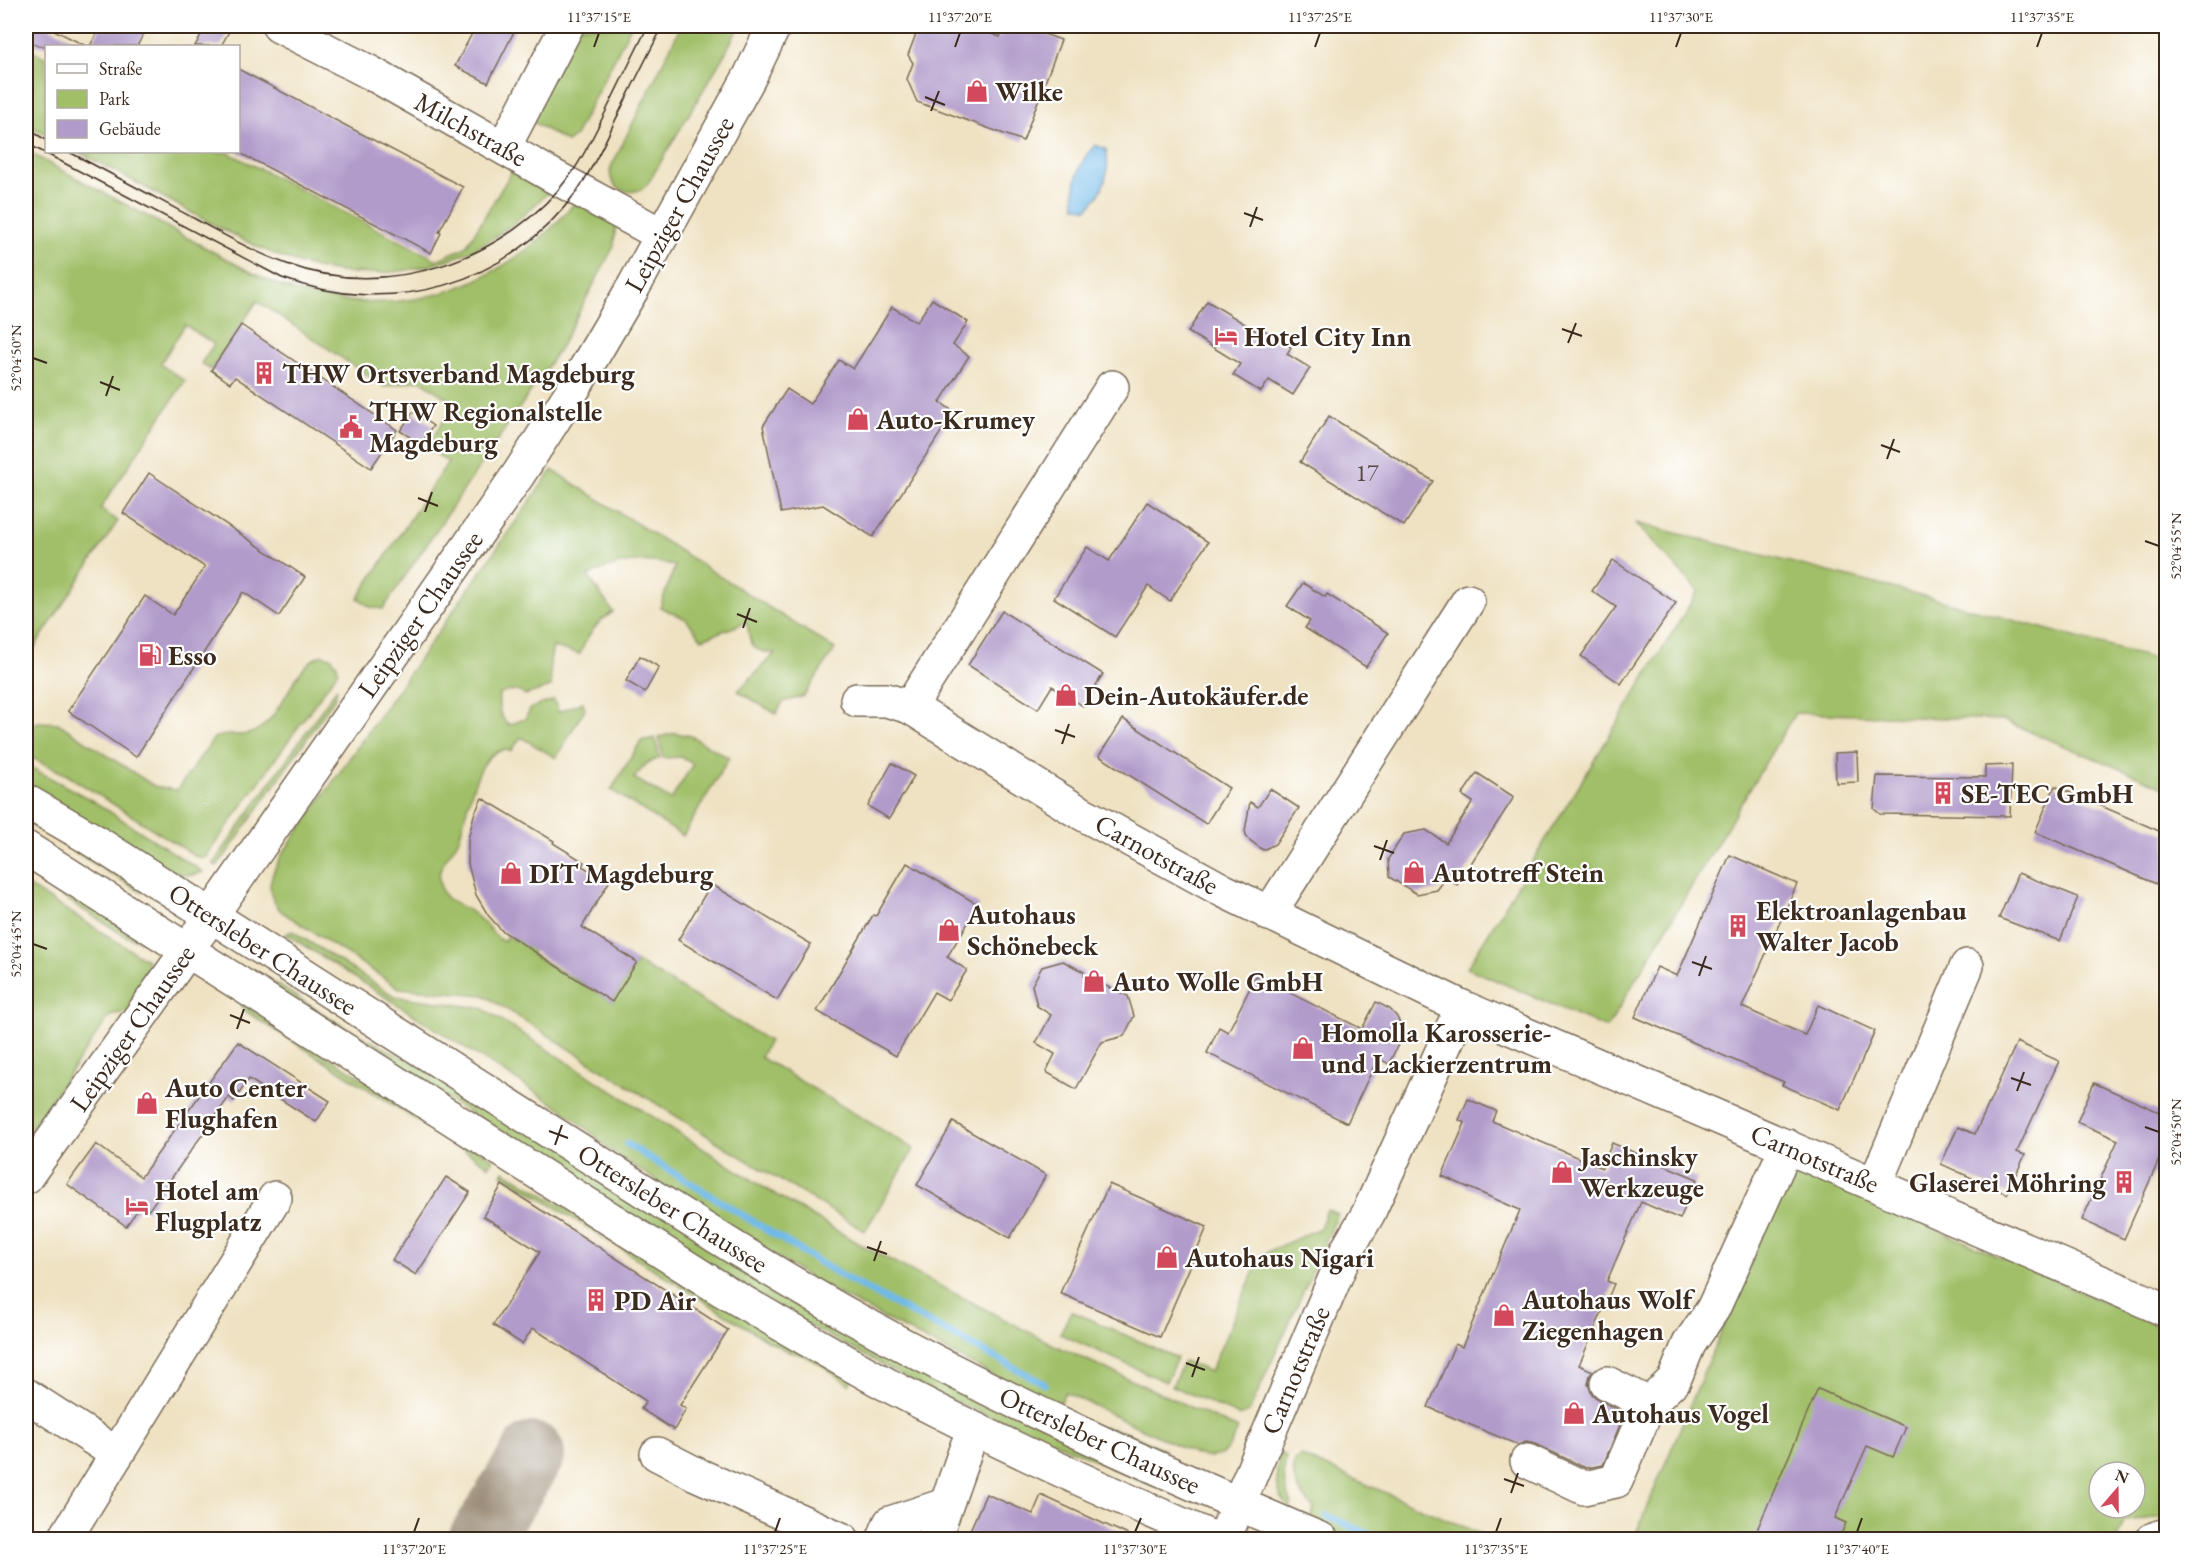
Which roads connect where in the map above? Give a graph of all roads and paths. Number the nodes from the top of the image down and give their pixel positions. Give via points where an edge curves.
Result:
1 (279, 26) edge
2 (567, 26) edge
3 (774, 26) edge
4 (504, 147) junction
5 (662, 235) junction
6 (1112, 387) dead end
7 (1468, 602) dead end
8 (857, 700) dead end
9 (910, 707) junction
10 (26, 801) edge
11 (26, 848) edge
12 (1269, 914) junction
13 (211, 915) junction
14 (188, 950) junction
15 (1967, 966) dead end
16 (1462, 1007) junction
17 (1787, 1146) junction
18 (26, 1177) edge
19 (1875, 1184) junction
20 (275, 1198) dead end
21 (2166, 1310) edge
22 (1607, 1383) dead end
23 (26, 1395) edge
24 (1649, 1404) junction
25 (976, 1430) junction
26 (117, 1454) junction
27 (657, 1454) dead end
28 (1527, 1461) dead end
29 (1238, 1504) junction
30 (945, 1505) junction
31 (2166, 1535) edge
32 (64, 1539) edge
33 (843, 1539) edge
34 (883, 1539) edge
35 (934, 1539) edge
36 (1217, 1539) edge
37 (1223, 1539) edge
38 (1322, 1539) edge
39 (2151, 1539) edge

1 - 4 main road, Milchstraße
2 - 4 main road
3 - 5 main road, Leipziger Chaussee
4 - 5 main road, Milchstraße
5 - 13 main road, Leipziger Chaussee via 605,338 536,448
6 - 9 main road
7 - 12 main road via 1321,812
8 - 9 main road, Carnotstraße via 886,700
9 - 12 main road, Carnotstraße via 1074,809
10 - 13 main road, Ottersleber Chaussee
11 - 14 main road, Ottersleber Chaussee
12 - 16 main road, Carnotstraße
13 - 14 main road, Leipziger Chaussee
13 - 29 main road, Ottersleber Chaussee via 801,1288 1042,1416
14 - 18 main road, Leipziger Chaussee
14 - 25 main road, Ottersleber Chaussee via 724,1290 886,1384
15 - 19 main road
16 - 17 main road, Carnotstraße
16 - 29 main road, Carnotstraße via 1368,1214 1347,1250
17 - 19 main road, Carnotstraße
17 - 24 main road via 1713,1310 1689,1344 1674,1380
19 - 21 main road, Carnotstraße
20 - 26 main road
22 - 24 main road
23 - 26 main road
24 - 28 main road via 1616,1481 1584,1488
25 - 30 main road
25 - 36 main road, Ottersleber Chaussee
26 - 32 main road
27 - 33 main road
29 - 37 main road, Carnotstraße
29 - 38 main road, Ottersleber Chaussee
30 - 34 main road via 890,1523
30 - 35 main road
31 - 39 main road

